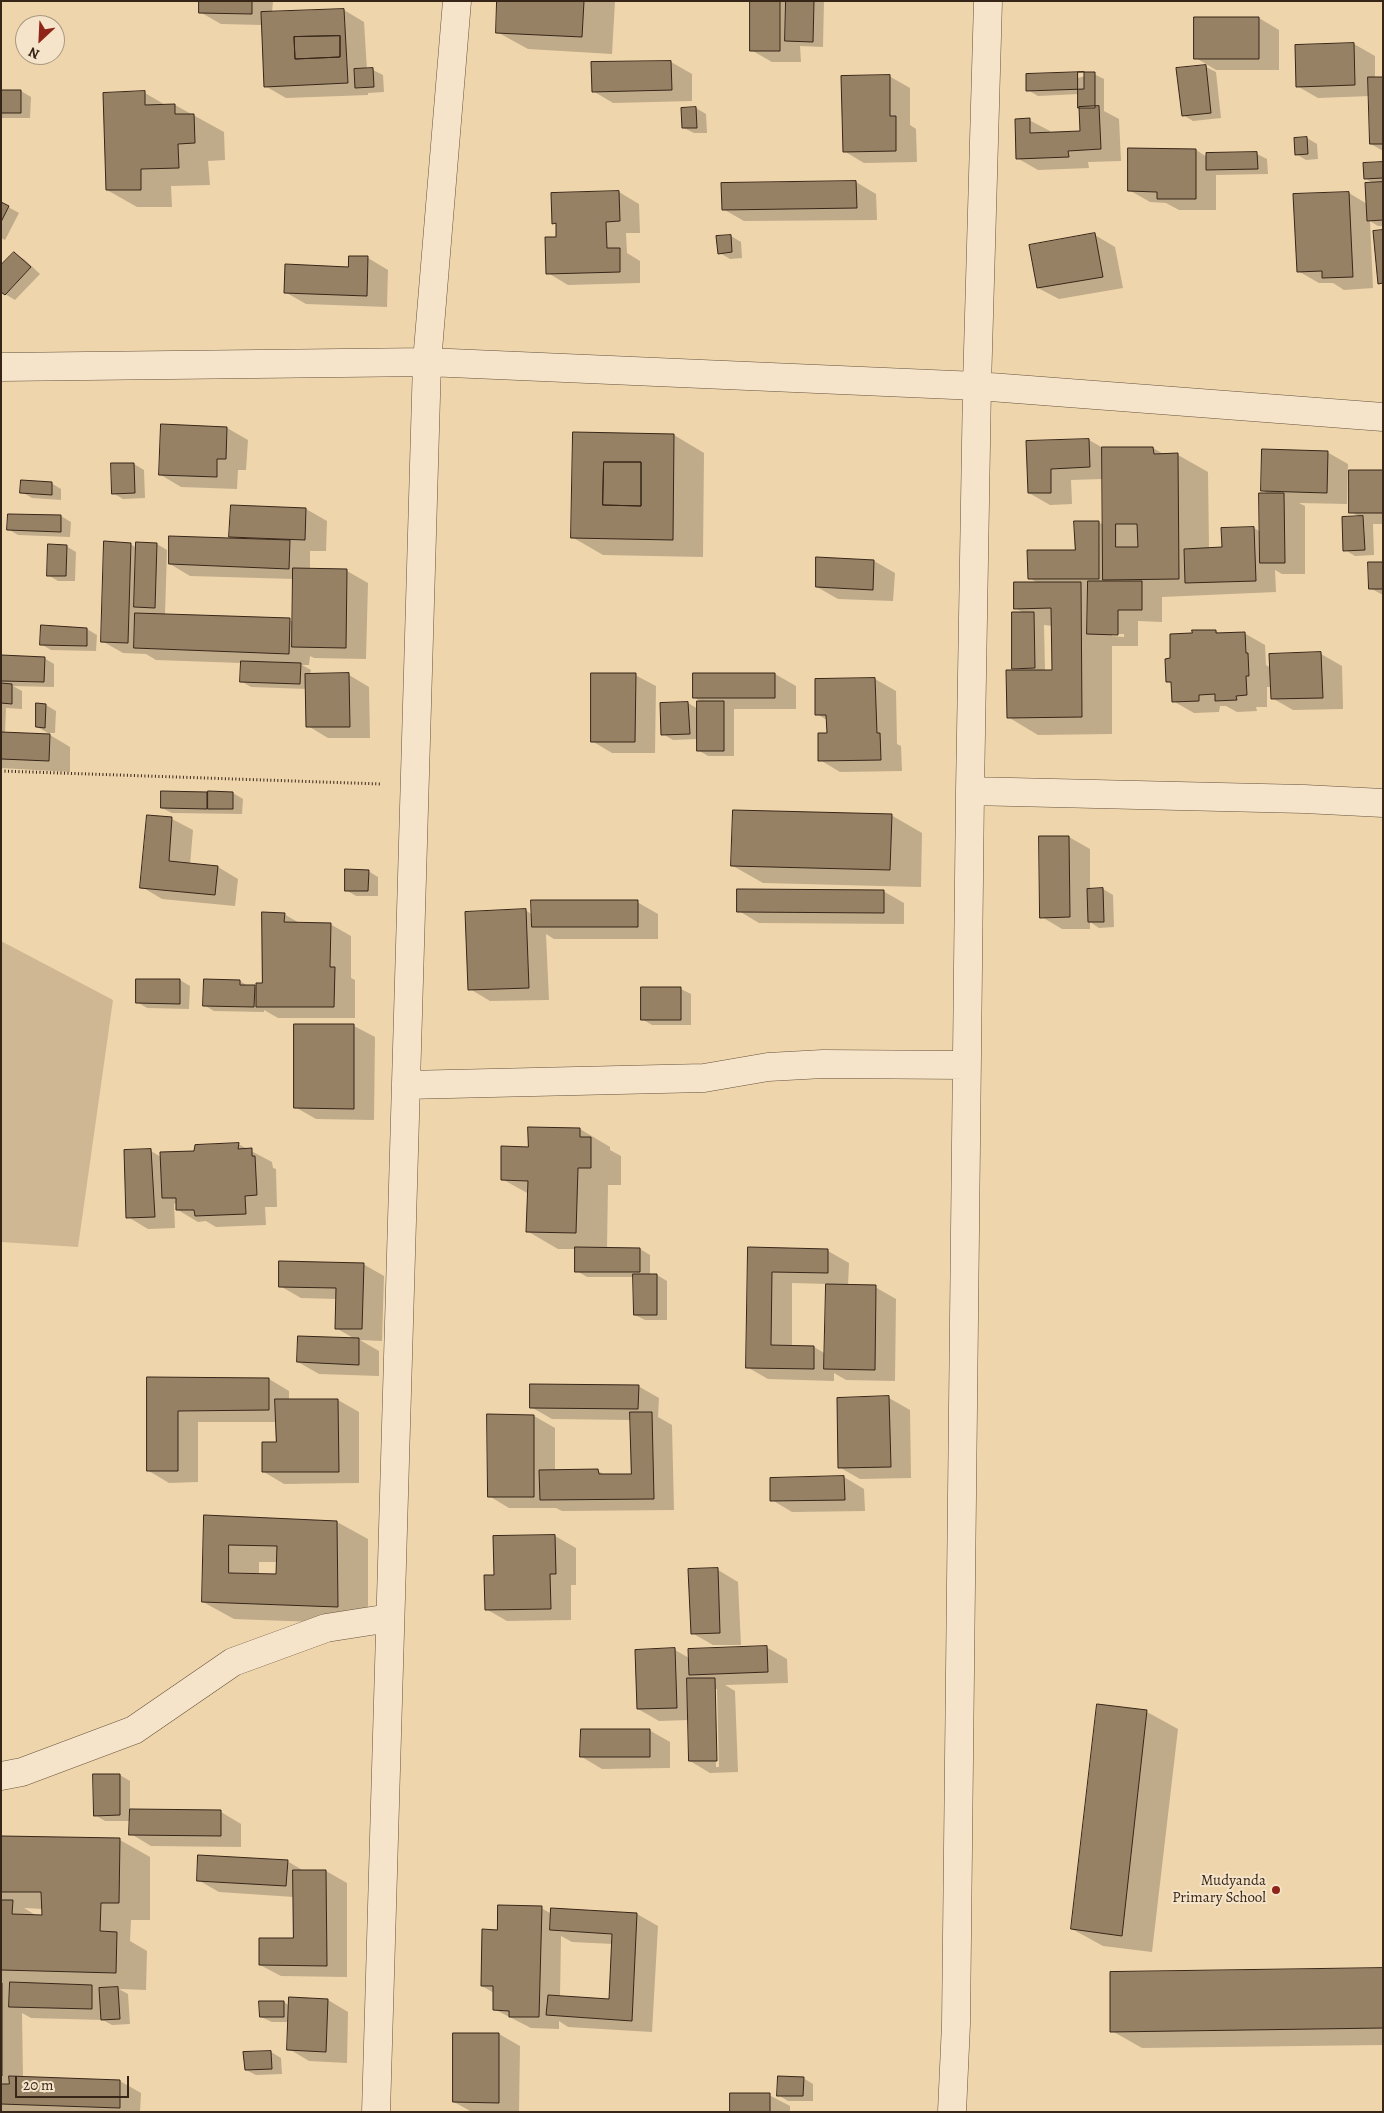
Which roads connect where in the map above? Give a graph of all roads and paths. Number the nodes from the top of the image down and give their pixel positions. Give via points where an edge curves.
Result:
1 (458, 1) edge
2 (988, 1) edge
3 (427, 362) junction
4 (1, 368) edge
5 (976, 386) junction
6 (1383, 417) edge
7 (1, 771) edge
8 (414, 785) junction
9 (970, 791) junction
10 (1383, 803) edge
11 (966, 1065) junction
12 (406, 1085) junction
13 (390, 1618) junction
14 (1, 1776) edge
15 (376, 2112) edge
16 (952, 2112) edge

1 - 3 street
2 - 5 street
3 - 4 street
3 - 5 street
3 - 8 street
5 - 6 street
5 - 9 street
7 - 8 path
8 - 12 street
9 - 10 street
9 - 11 street
11 - 12 street via 823,1064 768,1067 704,1078
11 - 16 street via 956,2024
12 - 13 street
13 - 14 street via 326,1628 233,1662 134,1730 22,1772
13 - 15 street

